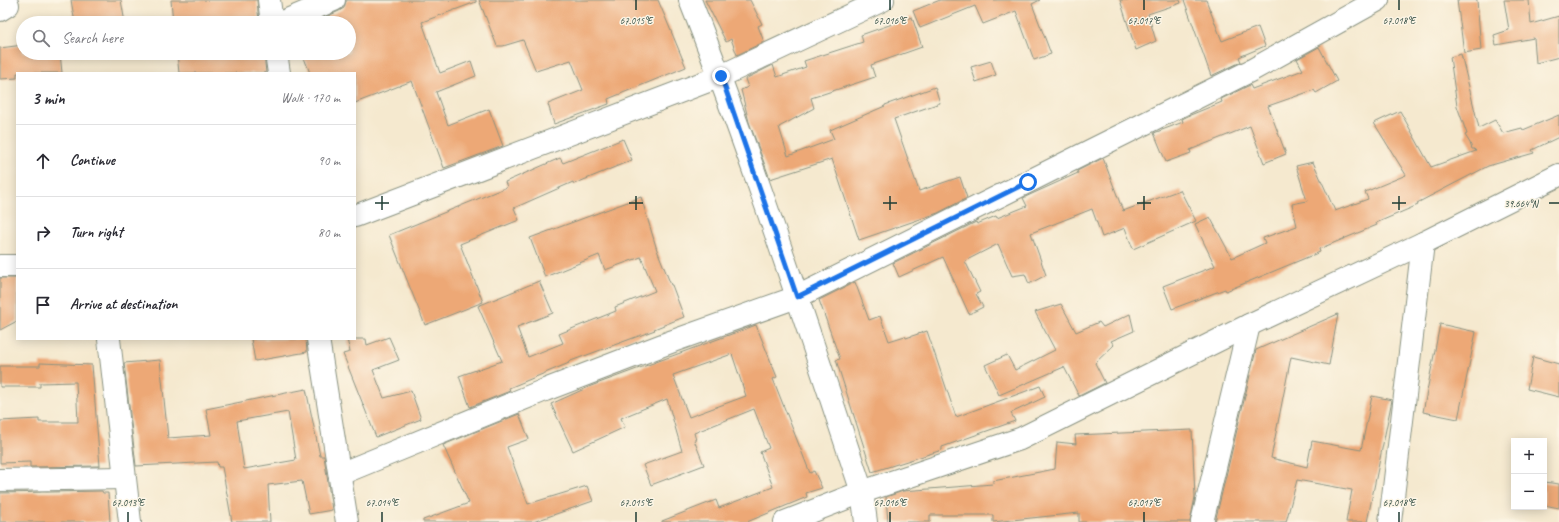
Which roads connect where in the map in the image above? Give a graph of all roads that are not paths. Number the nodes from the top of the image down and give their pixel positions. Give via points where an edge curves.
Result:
1 (269, 0) edge
2 (334, 0) edge
3 (690, 0) edge
4 (883, 0) edge
5 (1378, 0) edge
6 (271, 16) edge
7 (296, 16) edge
8 (277, 60) edge
9 (279, 72) edge
10 (721, 76) junction
11 (1559, 175) edge
12 (356, 216) edge
13 (1423, 243) junction
14 (0, 266) edge
15 (16, 266) edge
16 (797, 297) junction
17 (1249, 325) junction
18 (110, 340) edge
19 (318, 340) edge
20 (340, 474) junction
21 (124, 478) junction
22 (0, 480) edge
23 (862, 492) junction
24 (130, 522) edge
25 (347, 522) edge
26 (785, 522) edge
27 (866, 522) edge
28 (1202, 522) edge
29 (1390, 522) edge

1 - 6 street
2 - 7 street
3 - 10 street
4 - 10 street
5 - 16 street via 1252,70
8 - 9 street
10 - 12 street
10 - 16 street
11 - 13 street
13 - 17 street
13 - 29 street
14 - 15 street
16 - 20 street via 552,387
16 - 23 street
17 - 23 street via 1020,439
17 - 28 street
18 - 21 street
19 - 20 street
20 - 25 street
21 - 22 street
21 - 24 street
23 - 26 street
23 - 27 street

